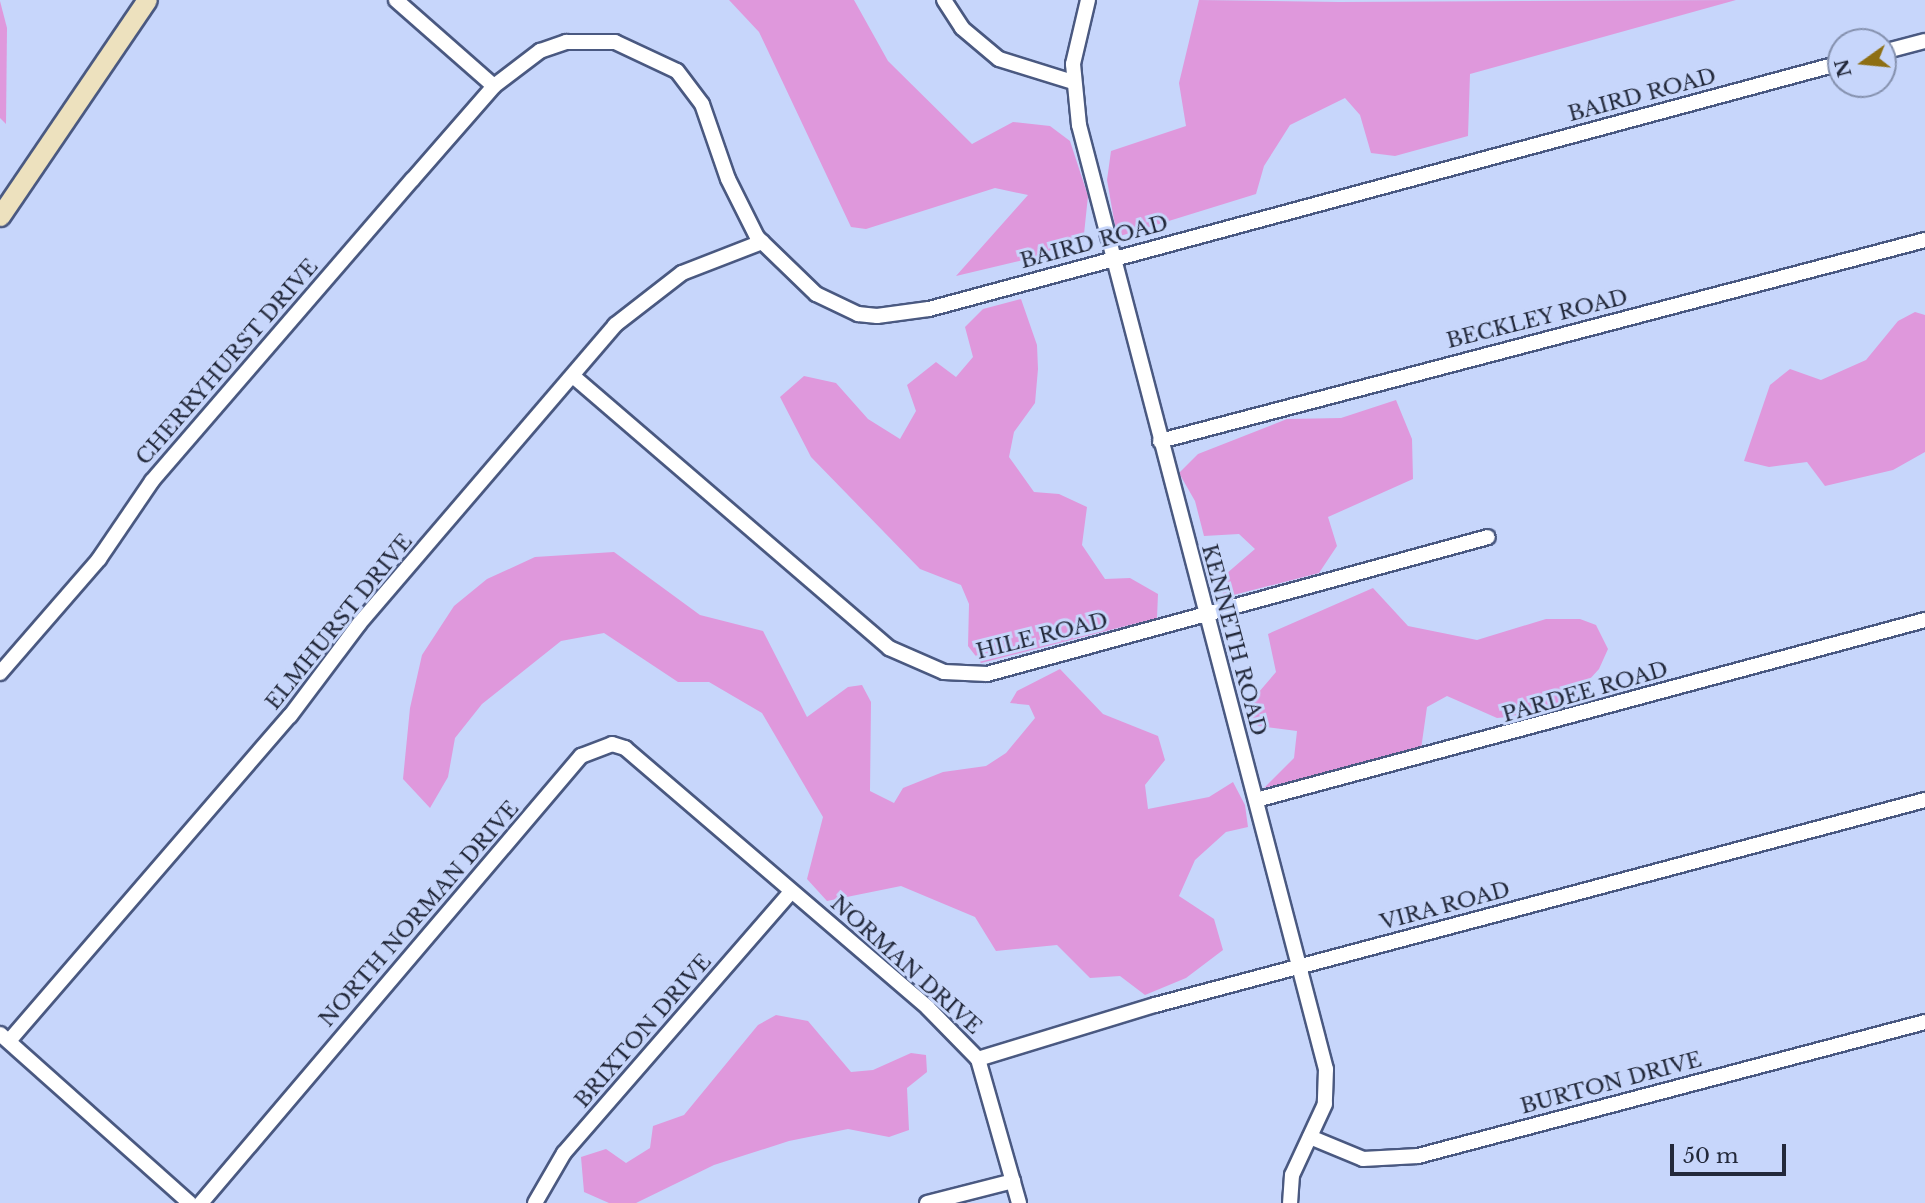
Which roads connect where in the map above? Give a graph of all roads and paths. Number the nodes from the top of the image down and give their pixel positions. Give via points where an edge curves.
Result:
1 (147, 0) edge
2 (396, 0) edge
3 (944, 0) edge
4 (1088, 0) edge
5 (1925, 41) edge
6 (1897, 48) edge
7 (1827, 67) edge
8 (1073, 82) junction
9 (494, 86) junction
10 (0, 216) edge
11 (1925, 240) edge
12 (762, 242) junction
13 (1112, 259) junction
14 (573, 376) junction
15 (1160, 441) junction
16 (1488, 537) dead end
17 (1206, 616) junction
18 (1925, 620) edge
19 (0, 673) edge
20 (1256, 800) junction
21 (1925, 800) edge
22 (692, 806) joint
23 (791, 892) junction
24 (1299, 968) junction
25 (1925, 1022) edge
26 (4, 1037) edge
27 (978, 1059) junction
28 (1310, 1137) junction
29 (1013, 1181) junction
30 (190, 1203) edge
31 (201, 1203) edge
32 (535, 1203) edge
33 (927, 1203) edge
34 (1019, 1203) edge
35 (1290, 1203) edge

1 - 10 main road
2 - 9 street
3 - 8 street via 962,28 999,59
4 - 8 street, KENNETH ROAD via 1074,45
5 - 6 street
7 - 13 street, BAIRD ROAD
8 - 13 street, KENNETH ROAD
9 - 12 street, BAIRD ROAD via 519,62 566,42 615,42 665,63 702,104 728,179
9 - 19 street, CHERRYHURST DRIVE via 152,481 99,559
11 - 15 street, BECKLEY ROAD
12 - 13 street, BAIRD ROAD via 816,294 858,314 877,316 929,309
12 - 14 street, ELMHURST DRIVE via 700,263 648,295
13 - 15 street, KENNETH ROAD
14 - 17 street, HILE ROAD via 889,648 927,667 987,674
14 - 26 street, ELMHURST DRIVE via 359,624 290,716
15 - 17 street, KENNETH ROAD
16 - 17 street, HILE ROAD
17 - 20 street, KENNETH ROAD
18 - 20 street, PARDEE ROAD
20 - 24 street, KENNETH ROAD
21 - 24 street, VIRA ROAD
22 - 23 street, NORMAN DRIVE
22 - 31 street, NORTH NORMAN DRIVE via 625,748 612,744 589,750
23 - 27 street, NORMAN DRIVE via 928,1008
23 - 32 street, BRIXTON DRIVE via 564,1153
24 - 27 street, VIRA ROAD via 1011,1045
24 - 28 street, KENNETH ROAD via 1326,1069 1325,1104
25 - 28 street, BURTON DRIVE via 1418,1156 1363,1159
26 - 30 street
27 - 29 street, NORMAN DRIVE
28 - 35 street, KENNETH ROAD via 1292,1175
29 - 33 street
29 - 34 street, NORMAN DRIVE

